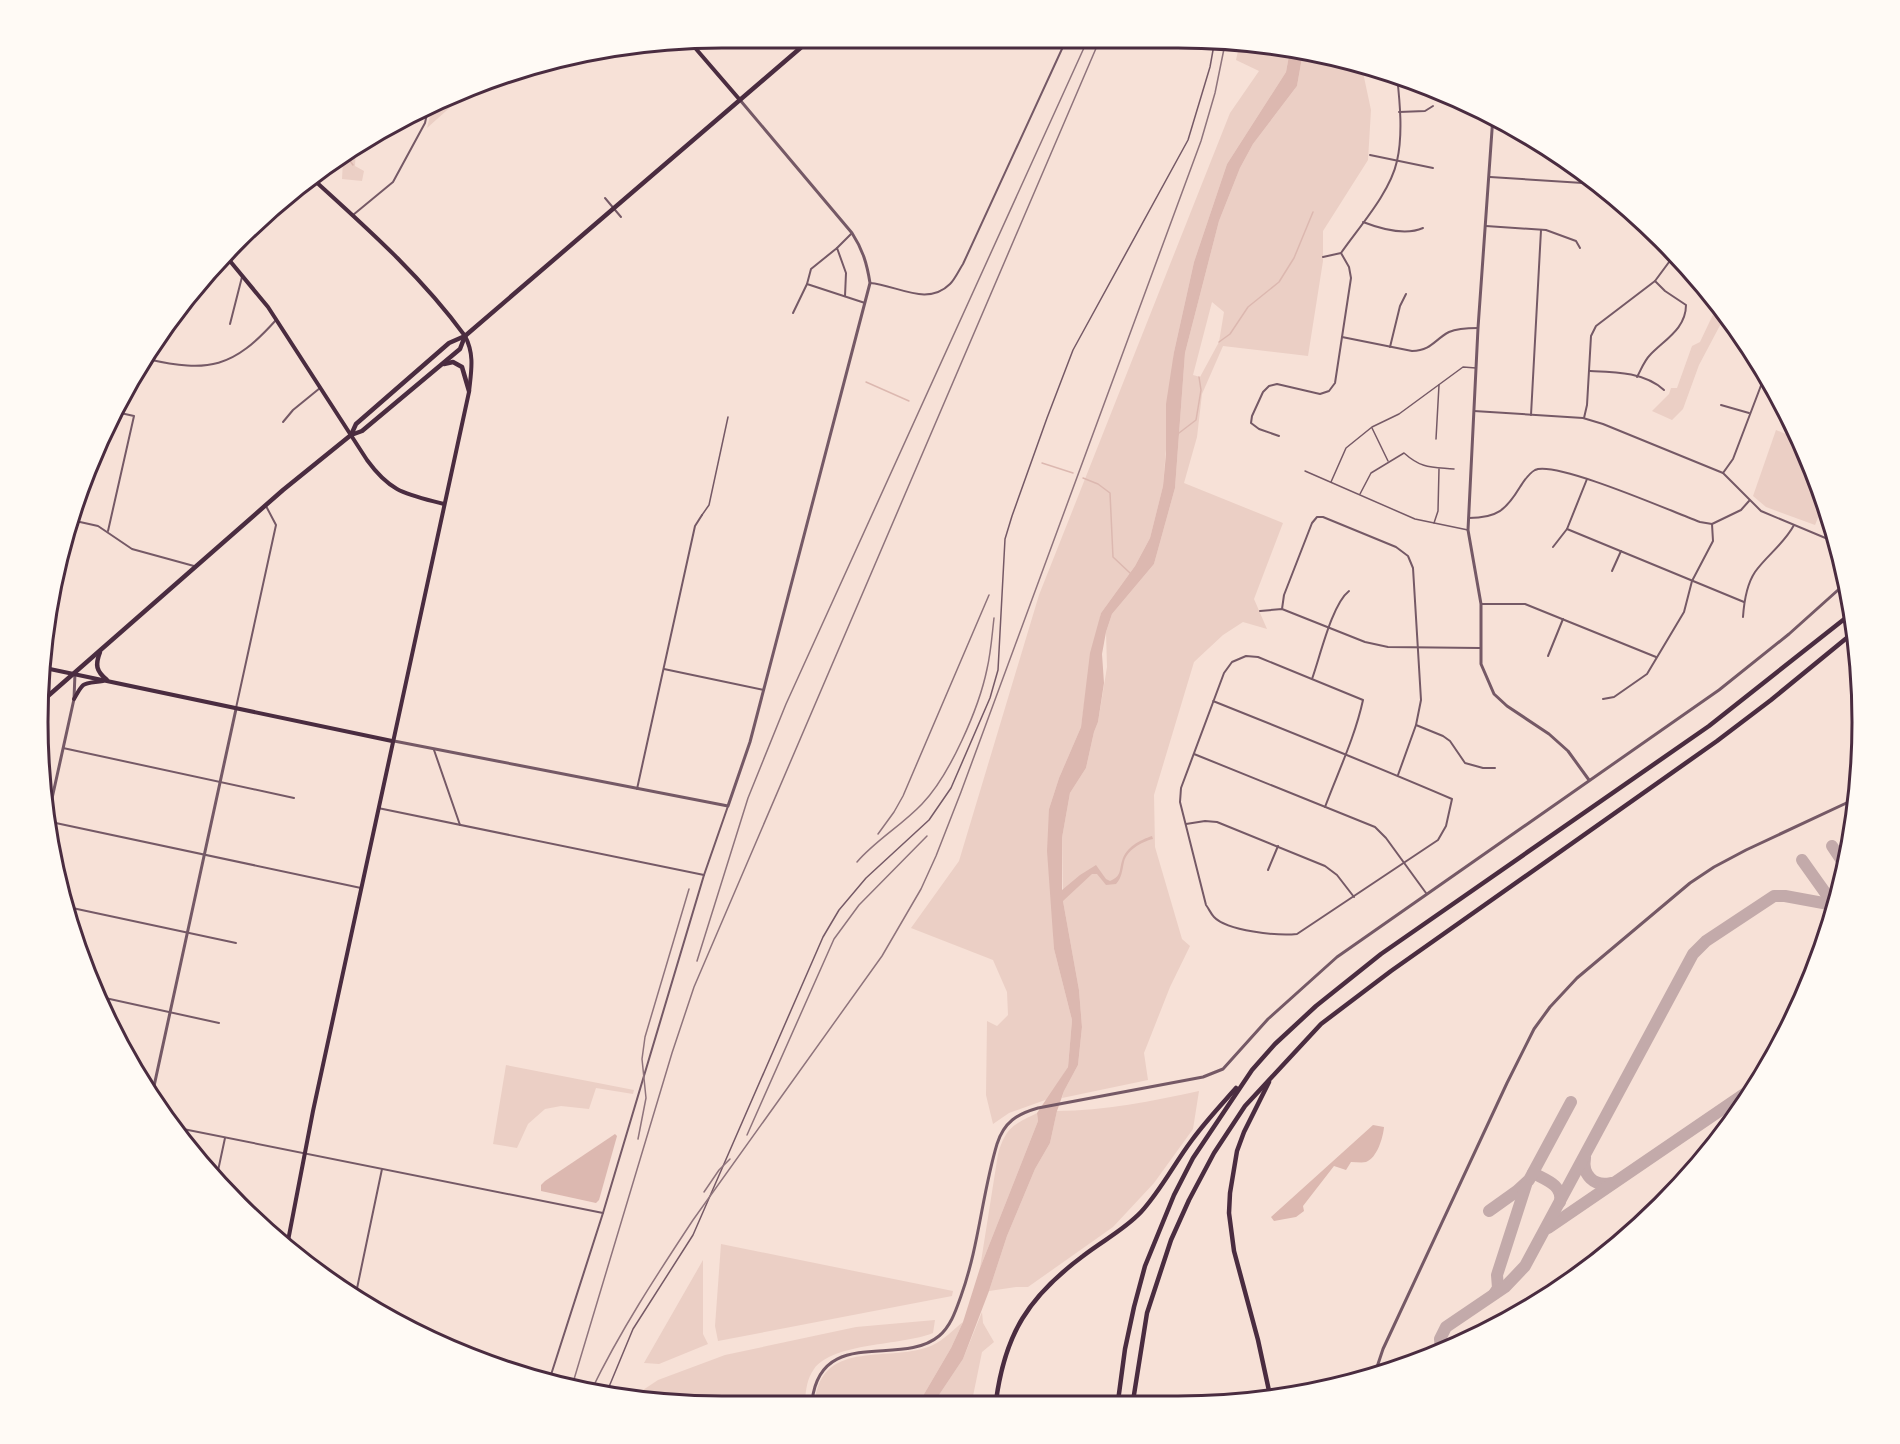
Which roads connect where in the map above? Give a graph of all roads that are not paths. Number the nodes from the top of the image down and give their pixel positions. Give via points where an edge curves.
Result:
1 (800, 48) edge
2 (1063, 48) edge
3 (696, 49) edge
4 (1213, 49) edge
5 (1398, 85) edge
6 (740, 100) junction
7 (1433, 106) dead end
8 (1400, 112) junction
9 (426, 117) edge
10 (1492, 126) edge
11 (1370, 155) dead end
12 (1397, 161) junction
13 (1433, 168) dead end
14 (1490, 177) junction
15 (317, 183) edge
16 (1582, 183) edge
17 (604, 198) dead end
18 (614, 208) junction
19 (352, 215) junction
20 (621, 217) dead end
21 (1363, 222) junction
22 (1486, 226) junction
23 (1423, 228) dead end
24 (1541, 230) junction
25 (852, 234) junction
26 (837, 248) junction
27 (1580, 248) dead end
28 (1341, 253) junction
29 (1323, 257) dead end
30 (230, 261) edge
31 (1670, 261) edge
32 (242, 275) junction
33 (1655, 280) junction
34 (870, 283) junction
35 (807, 284) junction
36 (1407, 294) dead end
37 (845, 296) junction
38 (865, 303) junction
39 (793, 313) dead end
40 (276, 320) junction
41 (230, 324) dead end
42 (1479, 328) junction
43 (465, 336) junction
44 (1342, 337) junction
45 (1390, 347) junction
46 (155, 359) edge
47 (441, 364) junction
48 (1476, 368) junction
49 (1589, 371) junction
50 (1637, 377) junction
51 (1440, 384) junction
52 (1761, 384) edge
53 (320, 388) junction
54 (1664, 390) dead end
55 (469, 391) junction
56 (1721, 405) dead end
57 (1474, 411) junction
58 (1749, 413) junction
59 (123, 414) edge
60 (1531, 415) junction
61 (728, 417) dead end
62 (1583, 418) junction
63 (283, 422) dead end
64 (1372, 428) junction
65 (351, 435) junction
66 (1279, 436) dead end
67 (1436, 439) dead end
68 (1389, 462) junction
69 (1439, 468) junction
70 (1454, 469) dead end
71 (1305, 471) dead end
72 (1723, 473) junction
73 (1587, 479) junction
74 (1331, 482) junction
75 (1360, 495) junction
76 (1749, 501) junction
77 (444, 504) junction
78 (266, 506) junction
79 (702, 515) joint
80 (1469, 518) junction
81 (79, 522) edge
82 (1434, 524) junction
83 (1712, 524) junction
84 (1794, 525) junction
85 (1567, 529) junction
86 (1468, 530) junction
87 (108, 531) junction
88 (1826, 538) edge
89 (1553, 547) dead end
90 (1622, 551) junction
91 (196, 567) junction
92 (1612, 571) dead end
93 (1692, 580) junction
94 (1839, 589) edge
95 (1349, 591) dead end
96 (1744, 602) junction
97 (1480, 604) junction
98 (1282, 609) junction
99 (1260, 611) dead end
100 (1743, 617) dead end
101 (1563, 619) junction
102 (1844, 620) edge
103 (1330, 627) junction
104 (1846, 638) edge
105 (1419, 647) junction
106 (1480, 648) junction
107 (100, 651) junction
108 (1548, 656) dead end
109 (1657, 657) junction
110 (50, 669) edge
111 (664, 669) junction
112 (75, 674) junction
113 (1312, 679) junction
114 (107, 680) junction
115 (764, 690) junction
116 (48, 696) edge
117 (74, 699) junction
118 (1603, 699) dead end
119 (1213, 701) junction
120 (236, 708) junction
121 (1416, 725) junction
122 (393, 741) junction
123 (63, 748) junction
124 (434, 750) junction
125 (1194, 754) junction
126 (1345, 754) junction
127 (1495, 768) dead end
128 (1397, 776) junction
129 (1589, 780) junction
130 (220, 782) junction
131 (637, 789) junction
132 (52, 796) edge
133 (294, 798) dead end
134 (1847, 803) edge
135 (728, 806) junction
136 (1325, 807) junction
137 (378, 808) junction
138 (56, 823) edge
139 (1186, 824) junction
140 (460, 825) junction
141 (1278, 846) junction
142 (204, 854) junction
143 (1404, 863) junction
144 (1269, 870) dead end
145 (704, 875) junction
146 (361, 888) junction
147 (1426, 893) junction
148 (1354, 897) junction
149 (75, 908) edge
150 (187, 931) junction
151 (237, 943) dead end
152 (108, 999) edge
153 (170, 1012) junction
154 (219, 1023) dead end
155 (1252, 1070) junction
156 (1272, 1077) junction
157 (155, 1085) edge
158 (185, 1129) edge
159 (225, 1137) junction
160 (304, 1154) junction
161 (382, 1169) junction
162 (218, 1170) edge
163 (603, 1214) junction
164 (289, 1238) edge
165 (357, 1288) edge
166 (1378, 1365) edge
167 (551, 1374) edge
168 (609, 1386) edge
169 (1269, 1390) edge
170 (813, 1396) edge
171 (997, 1396) edge
172 (1119, 1396) edge
173 (1134, 1396) edge

1 - 6 main road
2 - 34 street via 951,284 934,294 918,295
3 - 6 main road
4 - 168 lane via 1188,140 1073,350 1047,418 1005,539 998,670 951,788 929,820 866,878 823,937 693,1235 633,1329
5 - 8 street
6 - 18 main road
6 - 25 street
7 - 8 street via 1425,111
8 - 12 street
9 - 19 street via 393,182
10 - 14 street
11 - 12 street
12 - 13 street
12 - 21 street
14 - 16 street
14 - 22 street
15 - 19 main road
17 - 18 street
18 - 20 street
18 - 43 main road
19 - 43 main road via 393,252
21 - 23 street via 1413,232
21 - 28 street
22 - 24 street
22 - 42 street
24 - 27 street via 1576,241
24 - 60 street
25 - 26 street
25 - 34 street via 867,262
26 - 35 street via 812,268
26 - 37 street via 846,273
28 - 29 street
28 - 44 street via 1351,278
30 - 32 main road
31 - 33 street
32 - 40 main road
32 - 41 street
33 - 49 street via 1596,326 1591,336
33 - 50 street via 1686,305 1686,313 1678,328 1648,357
34 - 38 street
35 - 37 street
35 - 39 street
36 - 45 street via 1400,306
37 - 38 street
38 - 115 street
40 - 46 street via 252,344 225,360 194,367
40 - 53 main road
42 - 45 street via 1448,333 1423,351
42 - 48 street
43 - 47 main road via 460,349
43 - 55 main road via 471,353
43 - 65 main road via 449,343 356,424
44 - 45 street
44 - 66 street via 1335,384 1329,392 1320,394 1277,384 1263,392 1251,423
47 - 55 main road via 460,365
47 - 65 main road via 362,431
48 - 51 lane via 1462,367
48 - 57 street
49 - 50 street
49 - 62 street
50 - 54 street
51 - 64 lane
51 - 67 lane
52 - 58 street
53 - 63 street
53 - 65 main road
55 - 77 main road
56 - 58 street
57 - 60 street
57 - 80 street
58 - 72 street
59 - 87 street via 134,416
60 - 62 street
61 - 79 lane via 709,505
62 - 72 street
64 - 68 lane
64 - 74 lane via 1346,448
65 - 77 main road via 389,486
65 - 78 main road
68 - 69 lane via 1404,453 1416,463
68 - 75 lane via 1371,473
69 - 70 lane
69 - 82 lane
71 - 74 lane
72 - 76 street
73 - 80 street via 1546,468 1536,470 1527,476 1510,504 1498,513
73 - 83 street
73 - 85 street
74 - 75 lane
75 - 82 lane
76 - 83 street via 1741,510
76 - 84 street via 1761,511
77 - 122 main road
78 - 91 main road
78 - 120 street via 276,525
79 - 111 street via 695,526
80 - 86 street
81 - 87 street
82 - 86 lane
83 - 93 street via 1713,541
84 - 88 street
84 - 96 street via 1787,539 1755,573
85 - 89 street
85 - 90 street
86 - 97 street
87 - 91 street via 132,549
90 - 92 street
90 - 93 street
91 - 107 main road
93 - 96 street
93 - 109 street via 1684,612
94 - 129 street via 1741,674
95 - 103 street via 1342,596
96 - 100 street
97 - 101 street via 1525,604
97 - 106 street
98 - 99 street
98 - 103 street
98 - 105 street via 1312,523 1323,516 1396,547 1408,556 1413,568
101 - 108 street
101 - 109 street
102 - 155 main road via 1709,726 1381,954 1316,1006
103 - 105 street via 1365,642
103 - 113 street
104 - 156 main road via 1717,741 1321,1024
105 - 106 street
105 - 121 street via 1421,700
106 - 129 street via 1481,664 1494,694 1568,751
107 - 112 main road
107 - 114 main road via 96,667
109 - 118 street via 1647,674 1614,697
110 - 112 main road
111 - 115 street
111 - 131 street
112 - 114 main road
112 - 116 main road
112 - 117 street
113 - 119 street via 1258,657 1246,656 1232,662
113 - 126 street via 1363,700
114 - 117 main road via 83,684
114 - 120 main road
115 - 135 street via 746,760
117 - 123 street
119 - 125 street
119 - 126 street
120 - 122 main road
120 - 130 street
121 - 127 street via 1450,741 1465,763
121 - 128 street
122 - 124 street
122 - 137 main road
123 - 130 street
123 - 132 street
124 - 131 street
124 - 140 street
125 - 136 street
125 - 139 street via 1181,788
126 - 128 street
126 - 136 street
128 - 143 street via 1452,799 1446,826 1438,840
129 - 147 street
130 - 133 street
130 - 142 street
131 - 135 street
134 - 166 street via 1746,850 1690,883 1577,978 1550,1007 1530,1036 1507,1083
135 - 145 street
136 - 143 street via 1375,827
137 - 140 street
137 - 146 main road
138 - 142 street
139 - 141 street via 1217,822
139 - 148 street via 1206,905 1214,917 1228,926 1285,936 1297,934
140 - 145 street
141 - 144 street
141 - 148 street via 1325,866
142 - 146 street
142 - 150 street
143 - 147 street
143 - 148 street
145 - 163 street
146 - 160 main road
147 - 170 street via 1302,987 1223,1069 1203,1077 1038,1108 1012,1119 1000,1135 994,1153 972,1264 957,1310 944,1331 920,1345 837,1359 818,1378
149 - 150 street
150 - 151 street
150 - 153 street
152 - 153 street
153 - 154 street
153 - 157 street
155 - 171 main road via 1191,1140 1141,1212 1040,1293 1006,1351
155 - 172 main road via 1193,1158 1159,1229 1134,1307
156 - 169 main road via 1237,1151 1229,1213 1234,1251
156 - 173 main road via 1245,1106 1214,1153 1176,1230 1147,1313
158 - 159 street
159 - 160 street
159 - 162 street
160 - 161 street
160 - 164 main road
161 - 163 street
161 - 165 street
163 - 167 street

